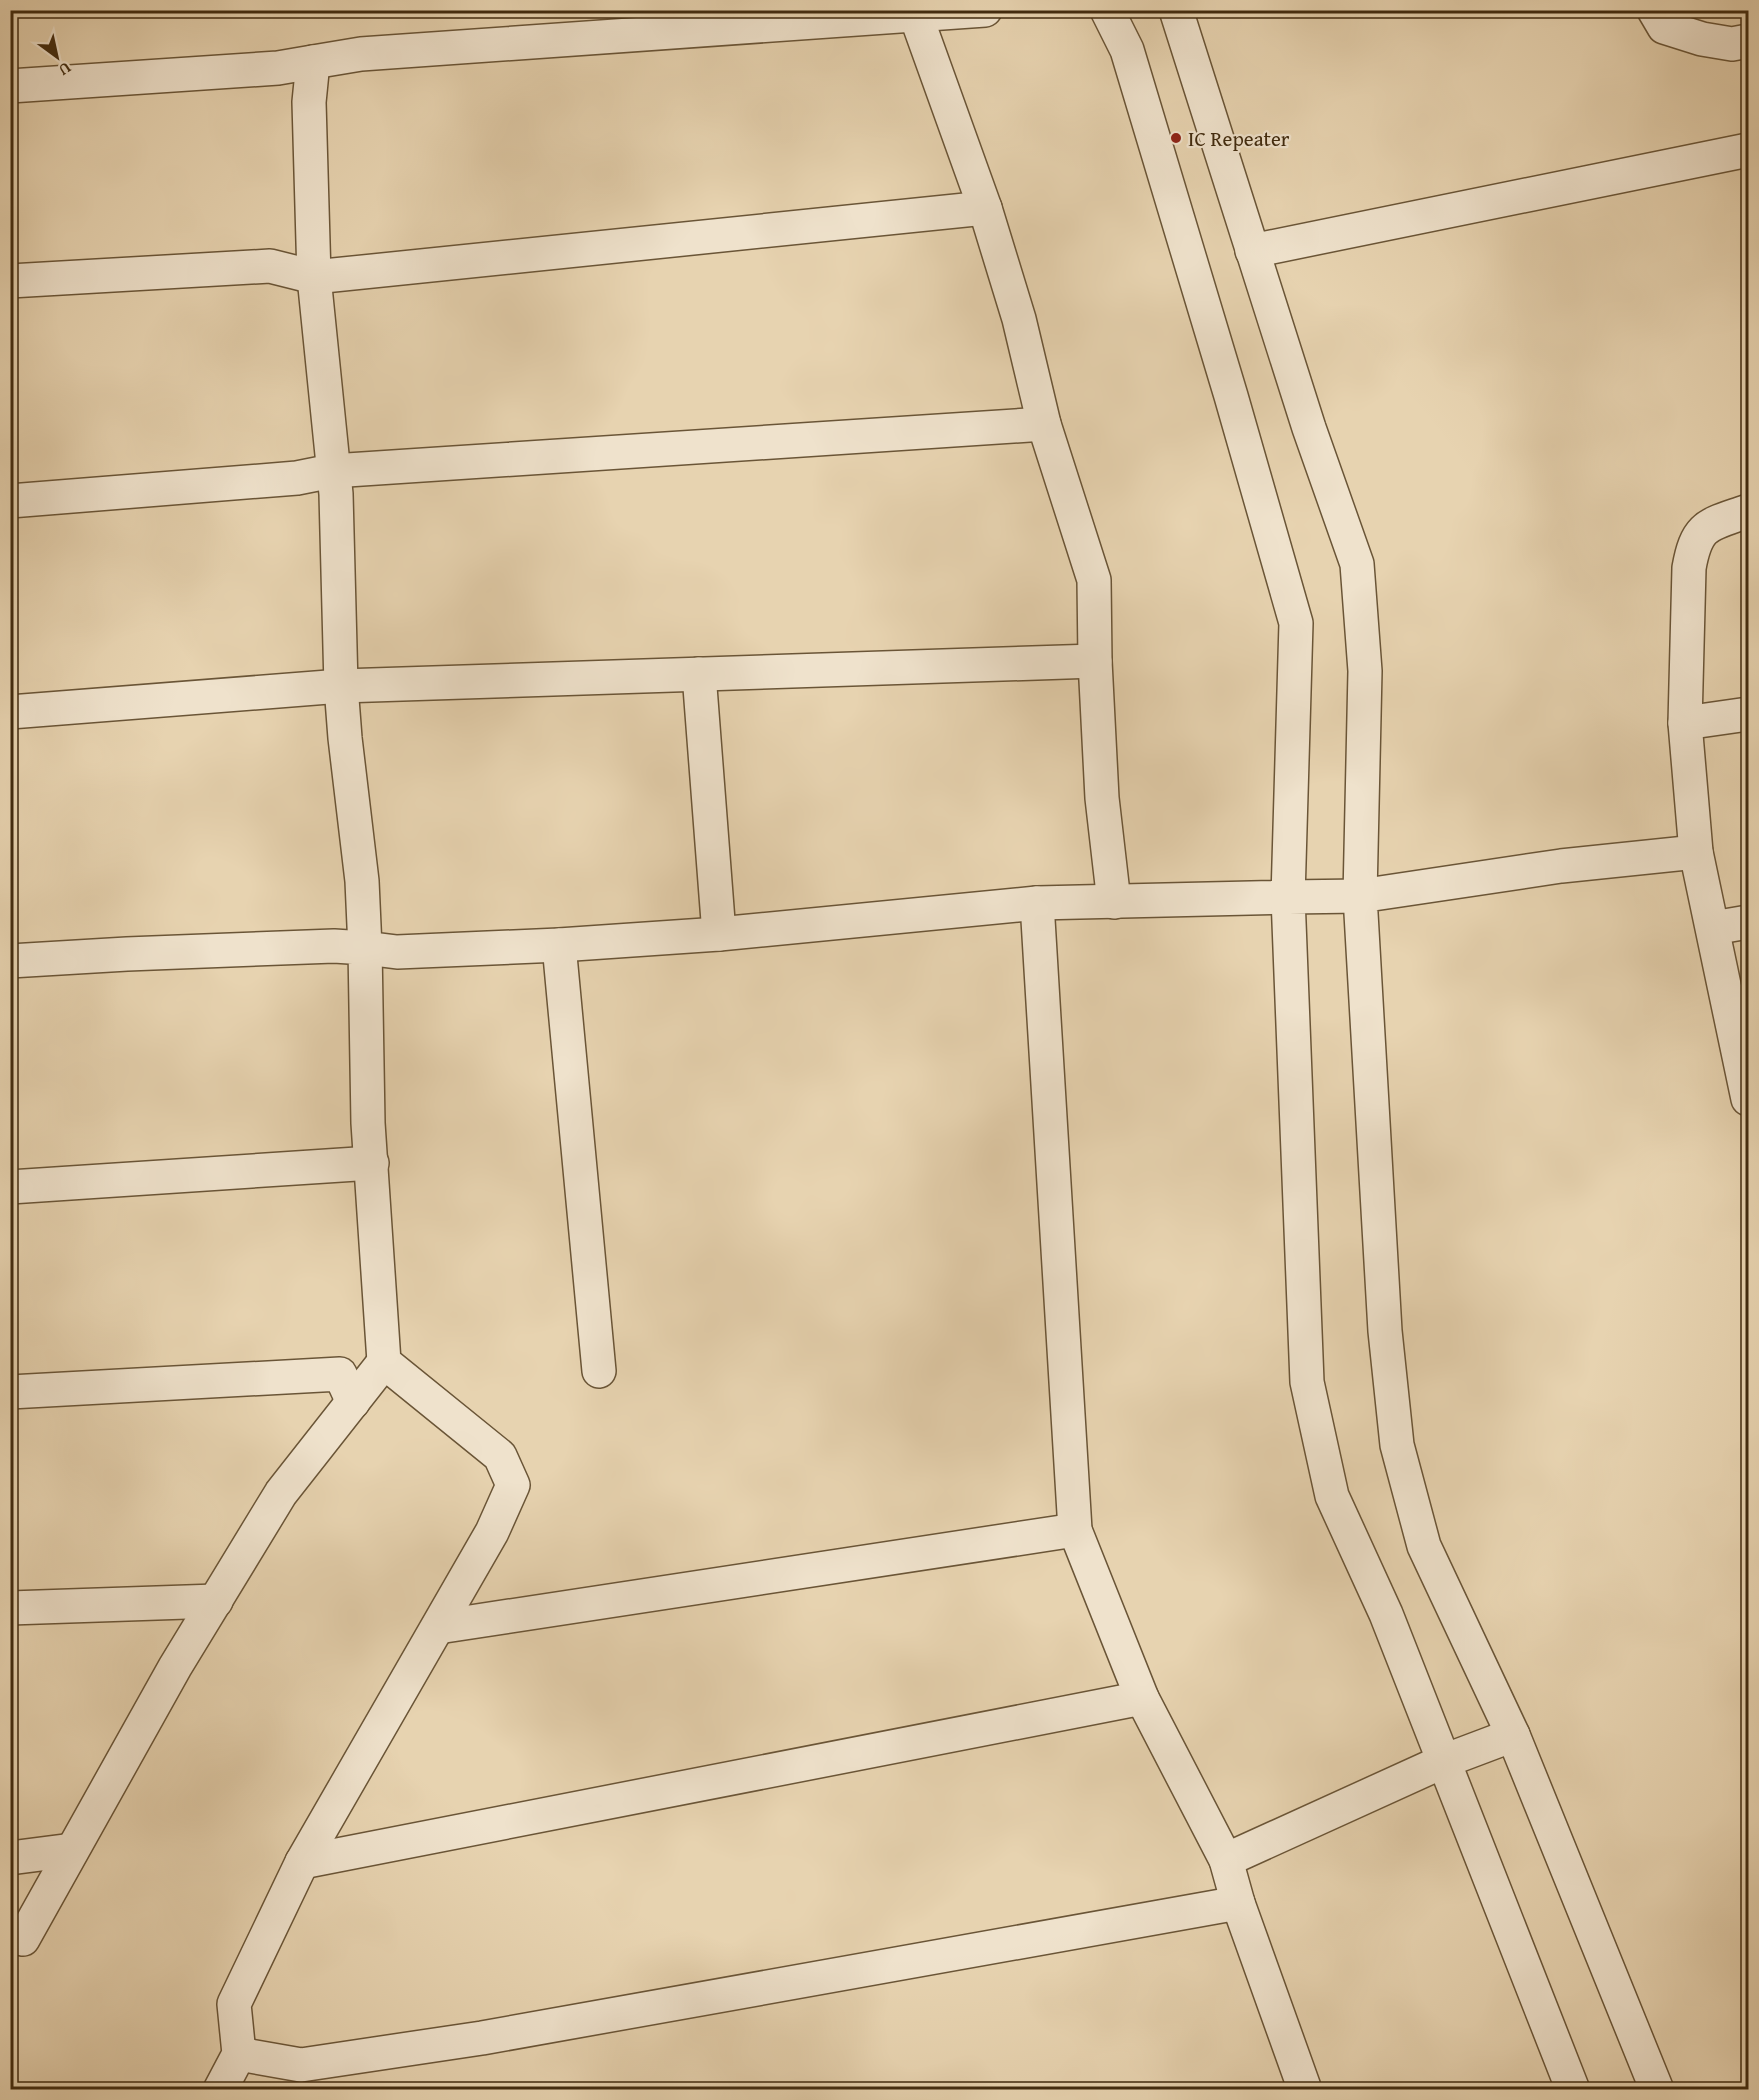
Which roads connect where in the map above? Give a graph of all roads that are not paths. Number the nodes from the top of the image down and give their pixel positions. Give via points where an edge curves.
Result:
1 (985, 10) edge
2 (1107, 10) edge
3 (1654, 10) edge
4 (1185, 13) edge
5 (916, 16) junction
6 (1749, 42) edge
7 (313, 62) junction
8 (10, 86) edge
9 (1749, 150) edge
10 (986, 208) junction
11 (1252, 251) junction
12 (314, 277) junction
13 (10, 281) edge
14 (1044, 424) junction
15 (332, 471) junction
16 (10, 501) edge
17 (1749, 511) edge
18 (1095, 661) junction
19 (699, 674) junction
20 (341, 686) junction
21 (10, 712) edge
22 (1749, 714) edge
23 (1684, 723) junction
24 (1696, 852) junction
25 (1360, 896) junction
26 (1288, 897) junction
27 (1114, 902) junction
28 (1037, 903) junction
29 (1749, 922) edge
30 (1713, 928) junction
31 (719, 934) junction
32 (559, 945) junction
33 (365, 948) junction
34 (10, 961) edge
35 (1749, 1099) edge
36 (372, 1163) junction
37 (10, 1187) edge
38 (384, 1362) junction
39 (599, 1371) dead end
40 (10, 1392) edge
41 (353, 1402) junction
42 (1075, 1530) junction
43 (216, 1601) junction
44 (10, 1608) edge
45 (438, 1627) junction
46 (1142, 1698) junction
47 (1513, 1735) junction
48 (1444, 1761) junction
49 (72, 1850) junction
50 (10, 1858) edge
51 (1226, 1860) junction
52 (302, 1862) junction
53 (1238, 1903) junction
54 (23, 1939) dead end
55 (239, 2054) junction
56 (220, 2090) edge
57 (1305, 2090) edge
58 (1574, 2090) edge
59 (1657, 2090) edge

1 - 5 street
2 - 26 street via 1130,61 1296,623
3 - 6 street via 1664,27 1702,39 1732,44
4 - 11 street
5 - 7 street via 361,54
5 - 10 street
7 - 8 street via 278,68
7 - 12 street via 309,102
9 - 11 street
10 - 12 street
10 - 14 street via 1019,319
11 - 25 street via 1357,564 1365,670
12 - 13 street via 270,266
12 - 15 street
14 - 15 street
14 - 18 street via 1094,580
15 - 16 street via 297,478
15 - 20 street via 336,494
17 - 23 street via 1708,525 1693,546
18 - 19 street
18 - 27 street via 1102,798
19 - 20 street
19 - 31 street
20 - 21 street
20 - 33 street via 362,881
22 - 23 street
23 - 24 street
24 - 25 street via 1561,866
24 - 30 street
25 - 26 street
25 - 47 street via 1385,1331 1397,1445 1424,1546
26 - 27 street
26 - 48 street via 1307,1382 1332,1496 1386,1614
27 - 28 street
28 - 31 street
28 - 42 street
29 - 30 street
30 - 35 street
31 - 32 street
32 - 33 street via 397,952
32 - 39 street
33 - 34 street via 334,946
33 - 36 street
36 - 37 street
36 - 38 street
38 - 41 street
38 - 45 street via 500,1456 513,1485 492,1532
40 - 41 street via 340,1374
41 - 43 street via 281,1493
42 - 45 street
42 - 46 street
43 - 44 street
43 - 49 street
45 - 52 street
46 - 51 street
46 - 52 street
47 - 48 street
47 - 59 street
48 - 51 street
48 - 58 street
49 - 50 street
49 - 54 street
51 - 53 street
52 - 55 street via 234,2004
53 - 55 street via 482,2038 301,2065
53 - 57 street
55 - 56 street

